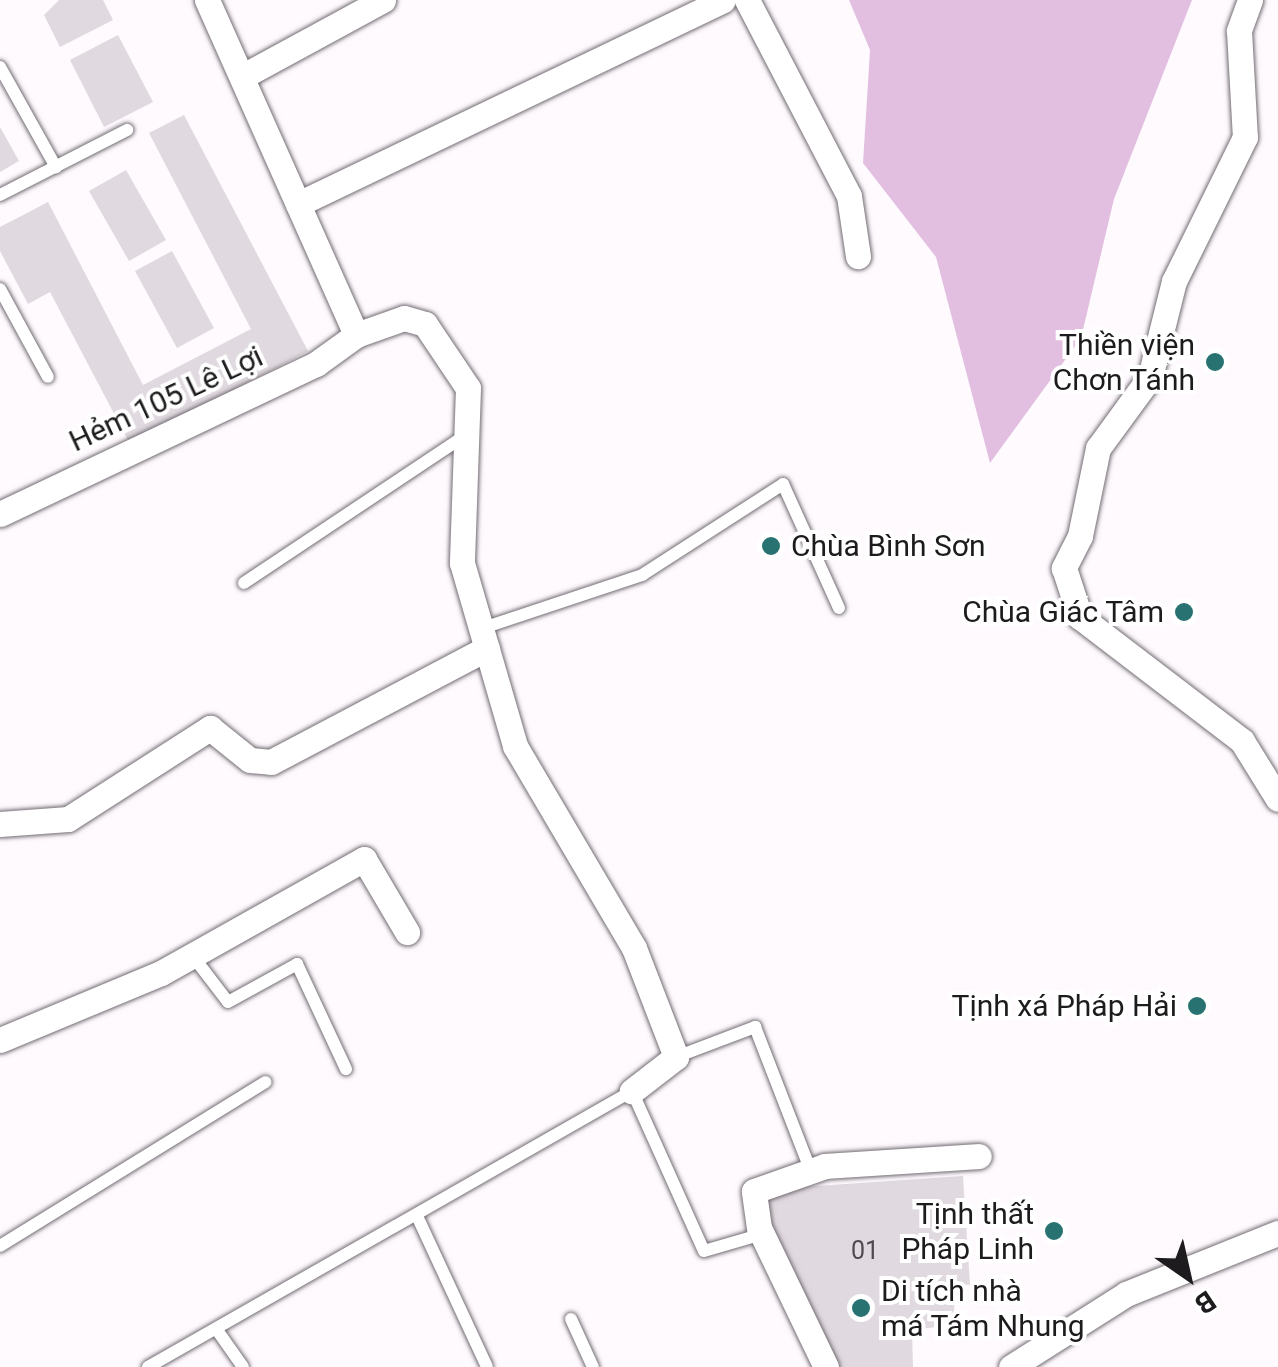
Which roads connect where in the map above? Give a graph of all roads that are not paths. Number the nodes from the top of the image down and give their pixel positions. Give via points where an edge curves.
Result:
1 (207, 0) edge
2 (383, 0) edge
3 (723, 0) edge
4 (747, 0) edge
5 (1250, 0) edge
6 (0, 67) edge
7 (245, 75) junction
8 (128, 130) dead end
9 (56, 166) junction
10 (0, 196) edge
11 (298, 204) junction
12 (858, 256) dead end
13 (0, 289) edge
14 (356, 336) junction
15 (48, 377) dead end
16 (466, 435) junction
17 (0, 514) edge
18 (244, 583) dead end
19 (839, 608) dead end
20 (484, 639) junction
21 (1278, 799) edge
22 (0, 824) edge
23 (407, 932) dead end
24 (192, 955) junction
25 (0, 1040) edge
26 (676, 1057) junction
27 (346, 1068) dead end
28 (266, 1082) dead end
29 (632, 1091) junction
30 (979, 1156) dead end
31 (810, 1169) junction
32 (417, 1216) junction
33 (1278, 1233) edge
34 (762, 1234) junction
35 (0, 1246) edge
36 (571, 1319) dead end
37 (217, 1330) junction
38 (148, 1367) edge
39 (243, 1367) edge
40 (486, 1367) edge
41 (594, 1367) edge
42 (826, 1367) edge
43 (1010, 1367) edge

1 - 7 street
2 - 7 street
3 - 11 street
4 - 12 street via 849,196
5 - 21 street via 1239,31 1244,136 1174,281 1150,377 1098,448 1080,536 1064,568 1080,617 1242,741
6 - 9 lane
7 - 11 street
8 - 9 lane
9 - 10 lane
11 - 14 street
13 - 15 lane
14 - 16 street, Hẻm 105 Lê Lợi via 404,318 426,324 468,388
14 - 17 street, Hẻm 105 Lê Lợi via 316,364
16 - 18 lane
16 - 20 street, Hẻm 105 Lê Lợi via 462,563
19 - 20 lane via 784,484 642,575
20 - 22 street via 271,762 250,760 210,728 68,819
20 - 26 street, Hẻm 105 Lê Lợi via 515,746 634,948
23 - 24 street via 364,859
24 - 25 street
24 - 27 lane via 228,1002 298,964
26 - 29 street
26 - 31 lane via 755,1027
28 - 35 lane
29 - 32 lane
29 - 34 lane via 704,1252
30 - 31 street
31 - 34 street via 754,1191
32 - 37 lane
32 - 40 lane
33 - 43 street via 1126,1294
34 - 42 street
36 - 41 lane
37 - 38 lane
37 - 39 lane

